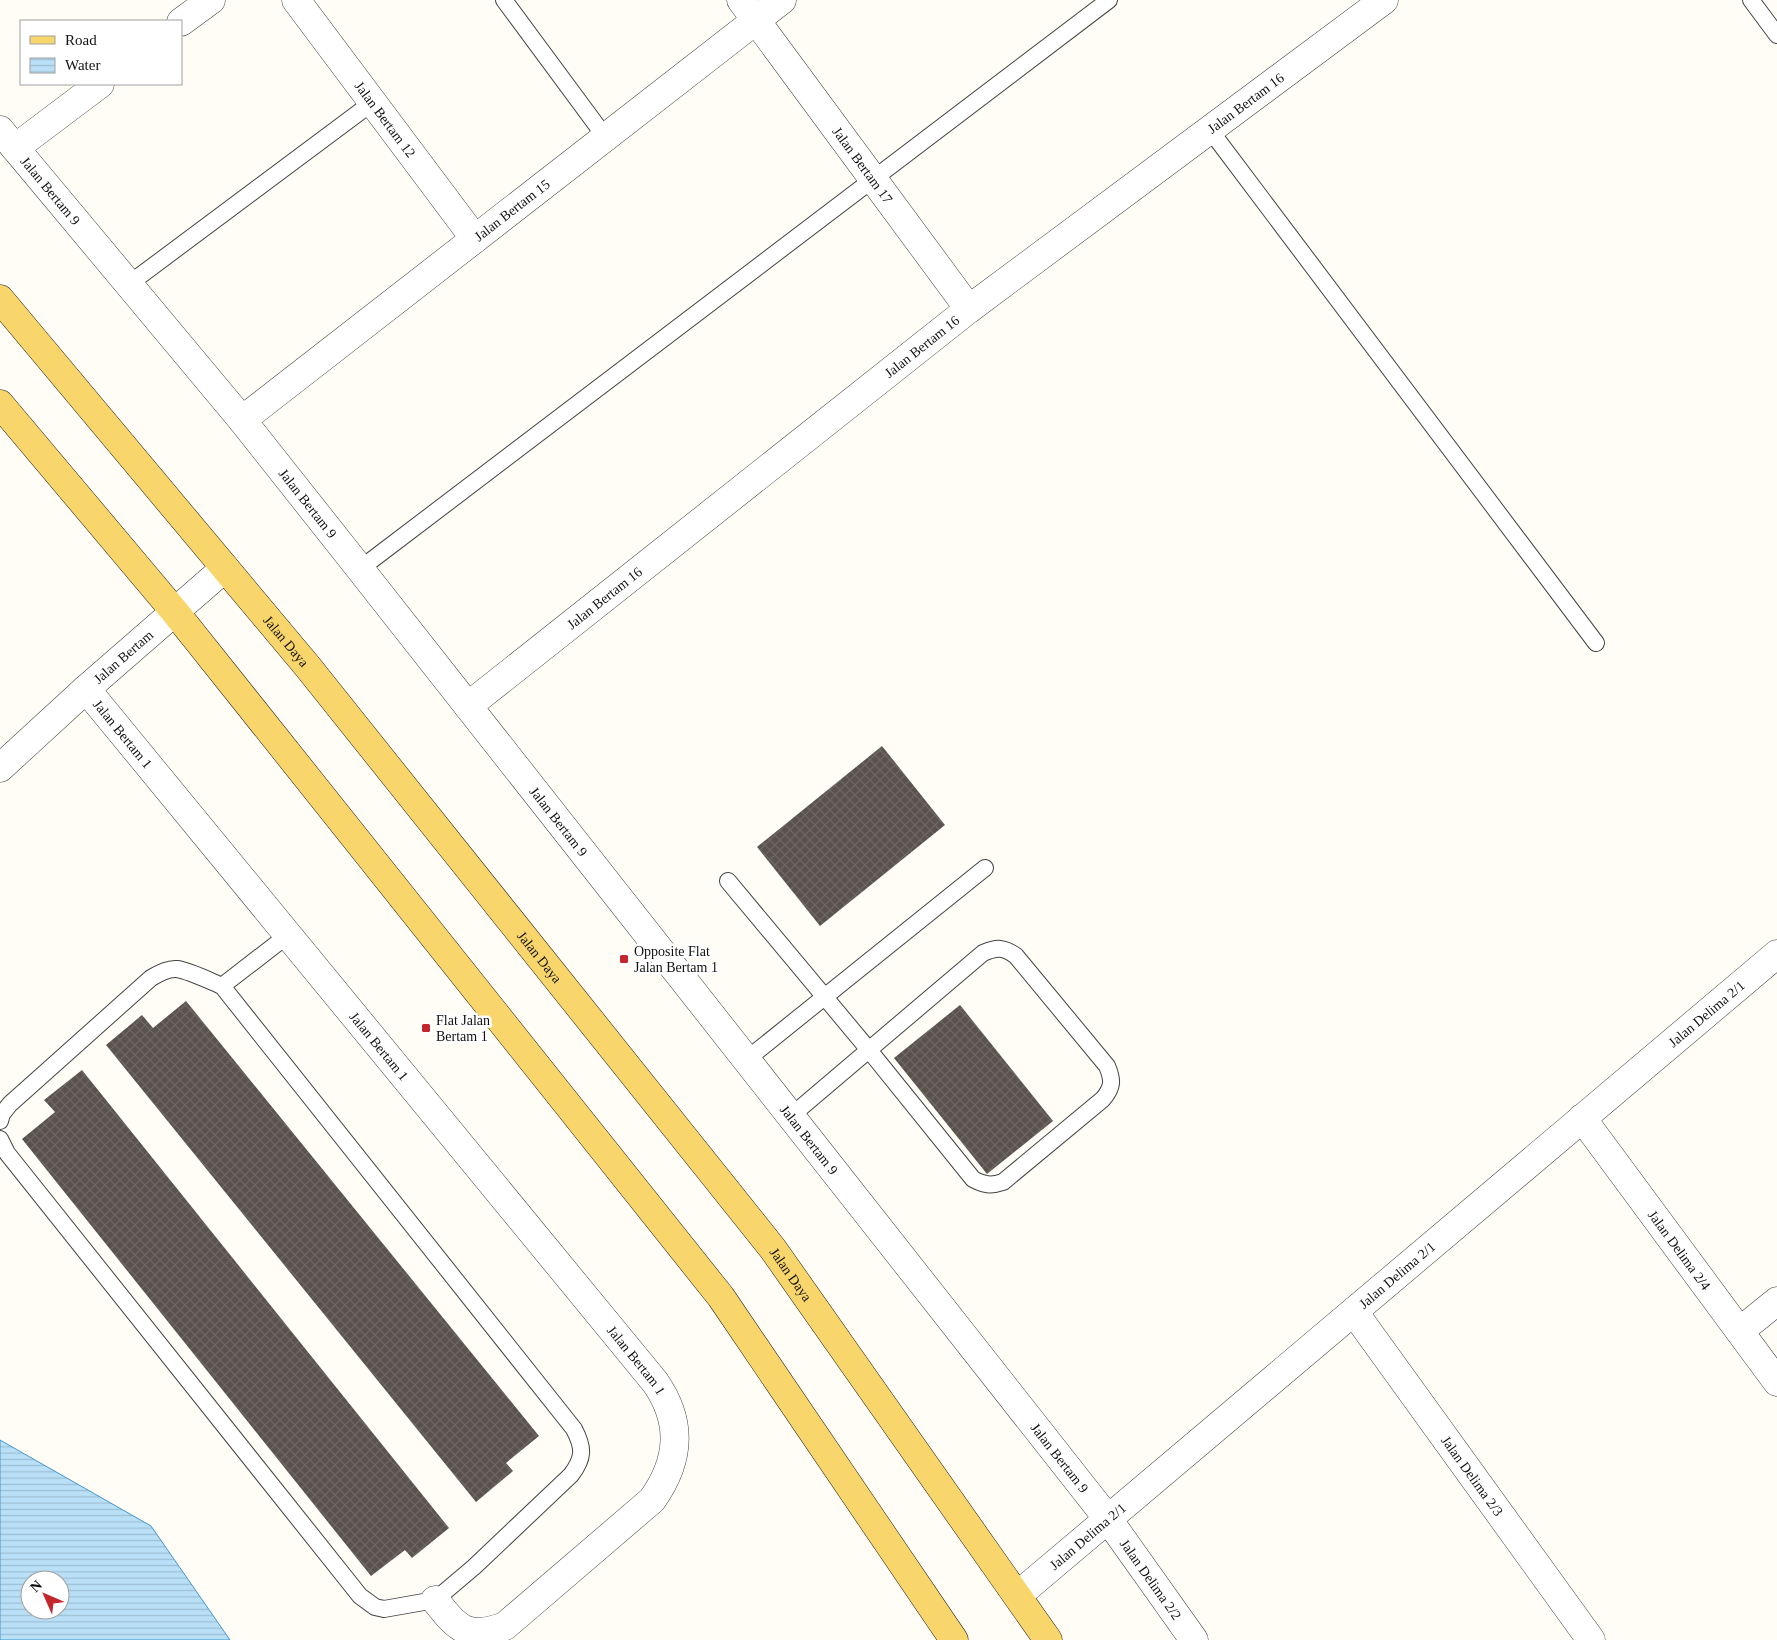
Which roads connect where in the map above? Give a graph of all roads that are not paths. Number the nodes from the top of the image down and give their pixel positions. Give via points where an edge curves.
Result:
1 (211, 0) edge
2 (296, 0) edge
3 (504, 0) edge
4 (782, 0) edge
5 (1109, 0) edge
6 (1384, 0) edge
7 (1751, 0) edge
8 (749, 10) edge
9 (182, 21) edge
10 (1777, 35) edge
11 (98, 85) edge
12 (372, 102) junction
13 (1210, 130) junction
14 (8, 138) edge
15 (606, 138) junction
16 (873, 179) junction
17 (475, 239) junction
18 (129, 284) junction
19 (0, 299) edge
20 (970, 309) junction
21 (0, 404) edge
22 (242, 420) junction
23 (225, 568) junction
24 (360, 569) junction
25 (175, 612) junction
26 (1596, 643) dead end
27 (86, 690) junction
28 (468, 706) junction
29 (0, 768) edge
30 (985, 868) dead end
31 (728, 881) dead end
32 (288, 934) junction
33 (1777, 954) edge
34 (222, 986) junction
35 (824, 997) junction
36 (870, 1050) junction
37 (746, 1060) junction
38 (791, 1116) junction
39 (1582, 1118) junction
40 (0, 1122) edge
41 (0, 1139) edge
42 (1777, 1301) edge
43 (1354, 1312) junction
44 (1740, 1331) junction
45 (1777, 1382) edge
46 (1108, 1519) junction
47 (1018, 1595) junction
48 (435, 1600) junction
49 (954, 1640) edge
50 (1048, 1640) edge
51 (1194, 1640) edge
52 (1591, 1640) edge

1 - 9 street
2 - 12 street, Jalan Bertam 12
3 - 15 lane
4 - 8 street, Jalan Bertam 15
5 - 16 lane
6 - 13 street, Jalan Bertam 16
7 - 10 lane
8 - 15 street, Jalan Bertam 15
8 - 16 street, Jalan Bertam 17
11 - 14 street
12 - 17 street, Jalan Bertam 12
12 - 18 lane
13 - 20 street, Jalan Bertam 16
13 - 26 lane
14 - 18 street, Jalan Bertam 9
15 - 17 street, Jalan Bertam 15
16 - 20 street, Jalan Bertam 17
16 - 24 lane
17 - 22 street, Jalan Bertam 15
18 - 22 street, Jalan Bertam 9
19 - 23 main road, Jalan Daya
20 - 28 street, Jalan Bertam 16
21 - 25 main road
22 - 24 street, Jalan Bertam 9
23 - 25 street, Jalan Bertam
23 - 47 main road, Jalan Daya via 773,1250
24 - 28 street, Jalan Bertam 9
25 - 27 street, Jalan Bertam
25 - 49 main road via 721,1297
27 - 29 street, Jalan Bertam
27 - 32 street, Jalan Bertam 1
28 - 37 street, Jalan Bertam 9
30 - 35 lane
31 - 35 lane
32 - 34 lane
32 - 48 street, Jalan Bertam 1 via 655,1382 670,1407 674,1450 670,1469 652,1500 505,1626 489,1634 464,1631
33 - 39 street, Jalan Delima 2/1
34 - 40 lane via 177,969 159,973 10,1104
34 - 48 lane via 580,1440 582,1453 579,1465 571,1475
35 - 36 lane
35 - 37 lane
36 - 36 lane via 973,1179 984,1184 1003,1182 1103,1099 1110,1090 1112,1078 1107,1066 1016,956 1006,949 994,948 983,953
36 - 38 lane
37 - 38 street, Jalan Bertam 9
38 - 46 street, Jalan Bertam 9
39 - 43 street, Jalan Delima 2/1
39 - 44 street, Jalan Delima 2/4
41 - 48 lane via 7,1153 360,1596 375,1607 384,1609
42 - 44 street
43 - 46 street, Jalan Delima 2/1
43 - 52 street, Jalan Delima 2/3
44 - 45 street, Jalan Delima 2/4
46 - 47 street, Jalan Delima 2/1
46 - 51 street, Jalan Delima 2/2
47 - 50 main road, Jalan Daya

